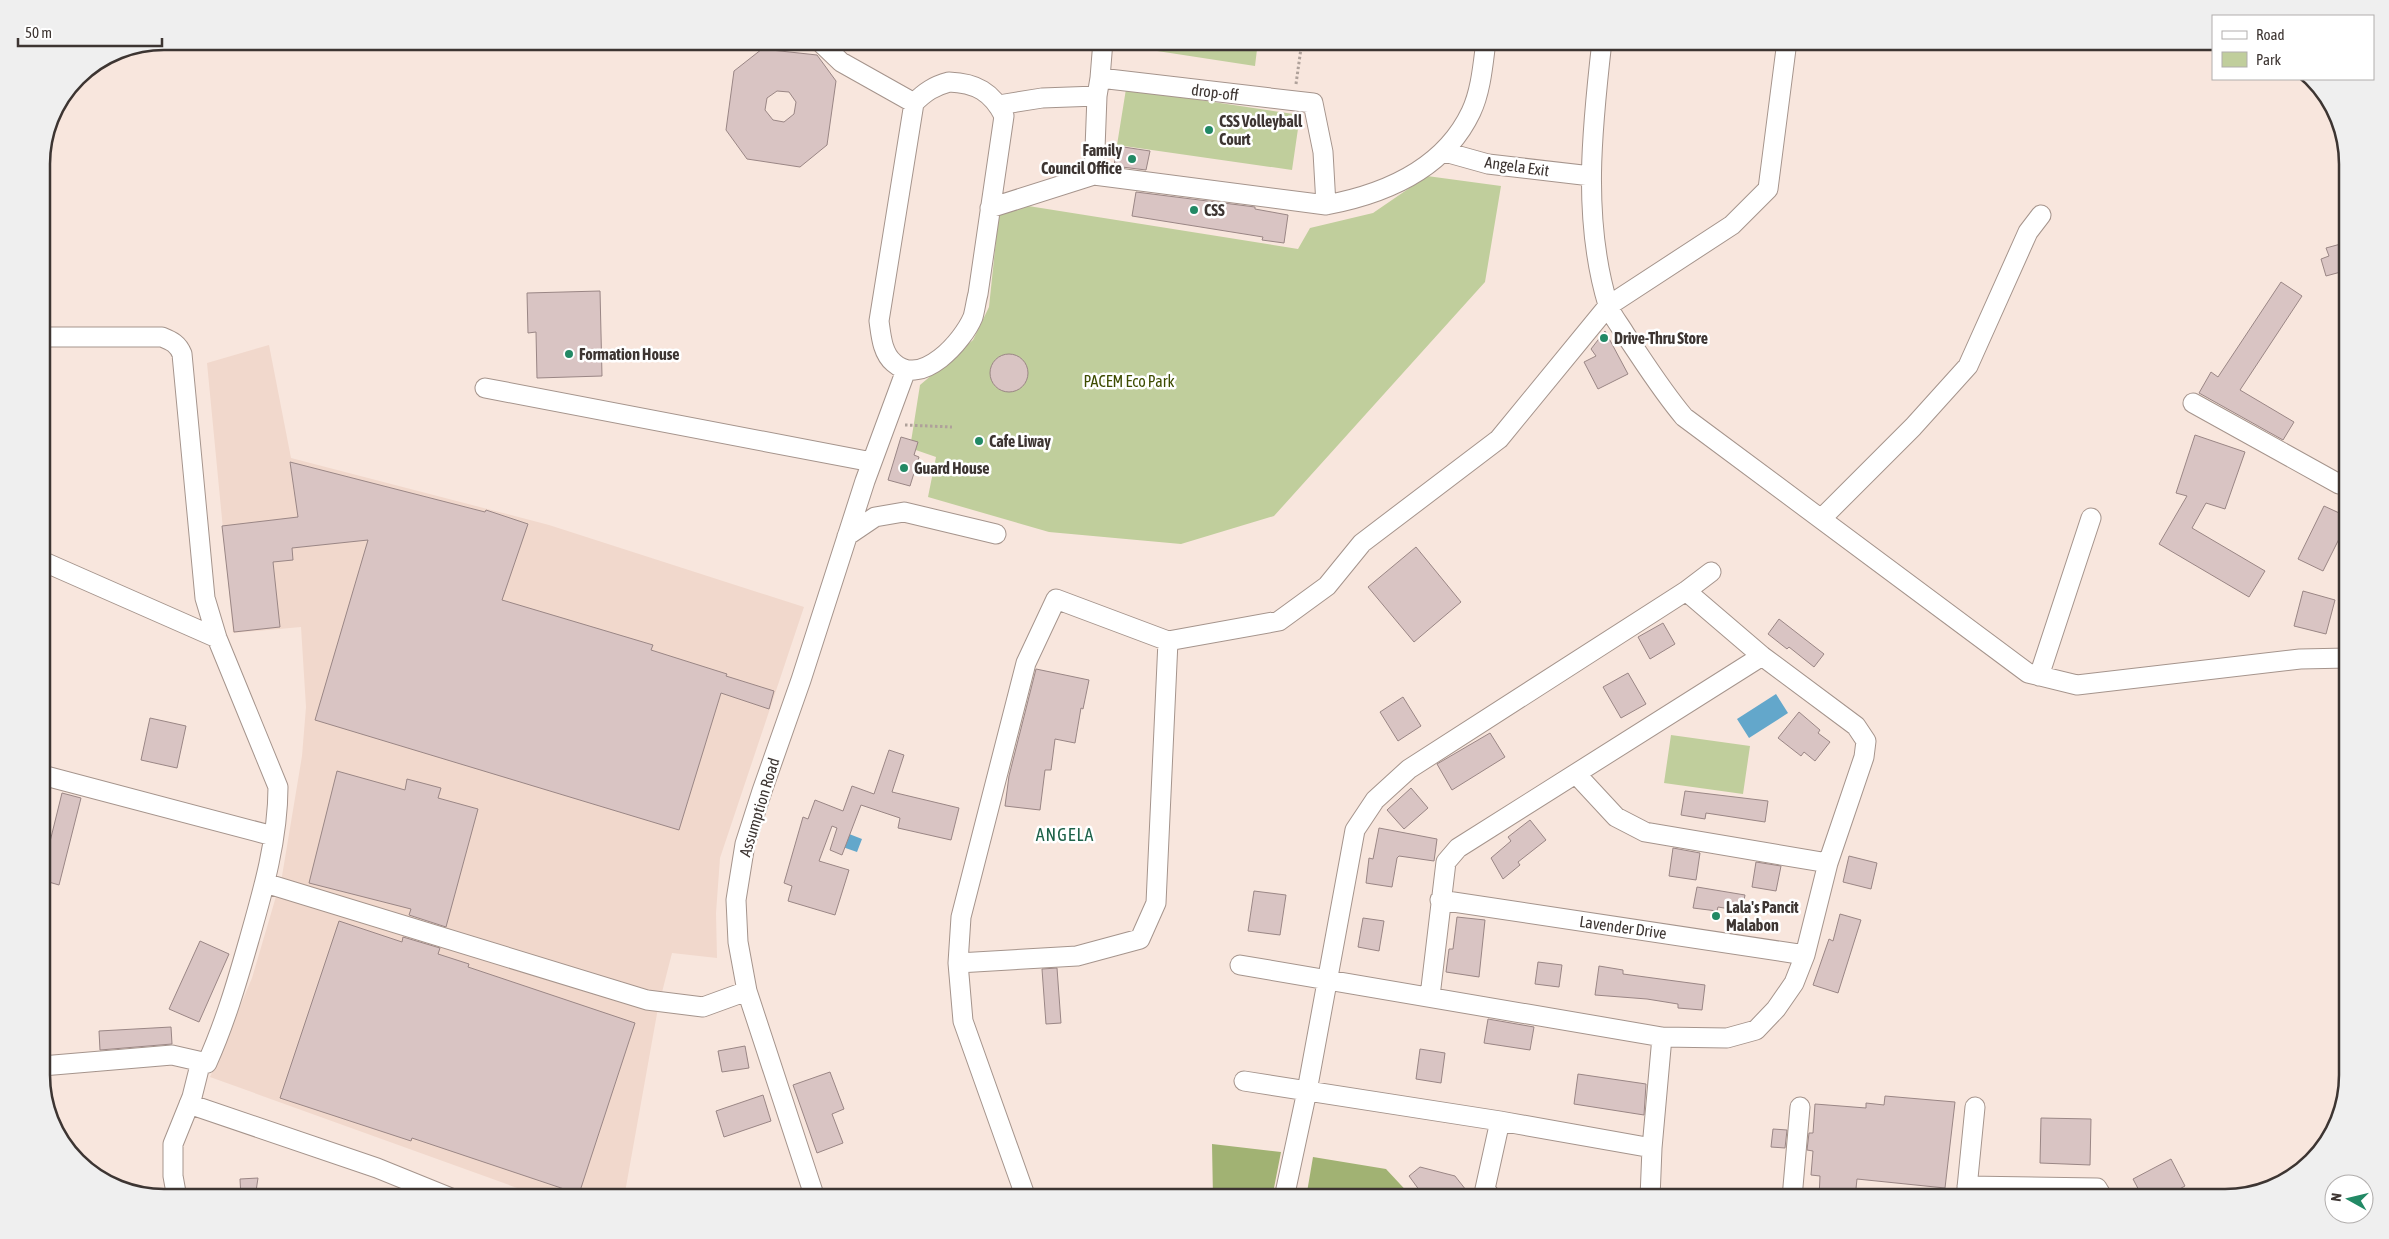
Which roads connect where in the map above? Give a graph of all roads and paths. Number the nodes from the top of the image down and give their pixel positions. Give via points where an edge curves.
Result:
1 (828, 50) edge
2 (1103, 50) edge
3 (1301, 50) edge
4 (1485, 50) edge
5 (1601, 50) edge
6 (1786, 50) edge
7 (1105, 85) junction
8 (1294, 102) junction
9 (914, 103) junction
10 (1001, 110) junction
11 (1445, 152) junction
12 (1094, 175) junction
13 (1591, 176) junction
14 (1326, 205) junction
15 (990, 208) junction
16 (2041, 215) dead end
17 (1608, 306) junction
18 (50, 337) edge
19 (906, 370) junction
20 (485, 388) dead end
21 (2193, 403) dead end
22 (886, 424) junction
23 (952, 427) dead end
24 (872, 462) junction
25 (2339, 484) edge
26 (2091, 518) dead end
27 (1821, 519) junction
28 (996, 534) dead end
29 (847, 536) junction
30 (50, 564) edge
31 (1711, 572) dead end
32 (1686, 591) junction
33 (218, 638) junction
34 (1168, 641) junction
35 (1762, 656) junction
36 (2339, 658) edge
37 (2038, 676) junction
38 (1577, 775) junction
39 (50, 777) edge
40 (273, 836) junction
41 (1828, 862) junction
42 (265, 883) junction
43 (1440, 900) junction
44 (1805, 954) junction
45 (958, 963) junction
46 (1240, 965) dead end
47 (1328, 980) junction
48 (747, 991) junction
49 (1430, 996) junction
50 (1662, 1036) junction
51 (207, 1063) junction
52 (50, 1065) edge
53 (1244, 1082) dead end
54 (1307, 1091) junction
55 (190, 1104) junction
56 (1976, 1106) dead end
57 (1800, 1107) dead end
58 (1500, 1121) junction
59 (1652, 1148) junction
60 (176, 1189) edge
61 (429, 1189) edge
62 (812, 1189) edge
63 (1023, 1189) edge
64 (1286, 1189) edge
65 (1484, 1189) edge
66 (1650, 1189) edge
67 (1793, 1189) edge
68 (1967, 1189) edge
69 (2065, 1189) edge
70 (2098, 1189) edge

1 - 9 street via 841,62
2 - 7 street
3 - 8 path
4 - 11 street via 1472,111
5 - 13 street
6 - 17 street via 1768,189 1732,225
7 - 8 street, drop-off
7 - 10 street, drop-off
7 - 12 street
8 - 14 street, drop-off via 1313,103 1323,152
9 - 10 street via 935,86 966,82 983,89
9 - 19 street via 879,321 881,340 888,356 894,364
10 - 15 street
11 - 13 street, Angela Exit via 1488,164
11 - 14 street via 1403,181 1360,199
12 - 14 street
12 - 15 street
13 - 17 street via 1596,242
15 - 19 street via 973,317 957,344 934,364
16 - 27 street via 2028,232 1968,366
17 - 27 street via 1662,390 1684,417
17 - 34 street via 1498,439 1362,543 1327,586 1278,621
18 - 33 street via 162,337 179,347 205,598
19 - 22 street, Assumption Road
20 - 24 street
21 - 25 street
22 - 23 path
22 - 24 street, Assumption Road
24 - 29 street, Assumption Road
26 - 37 street
27 - 37 street via 2028,673
28 - 29 street via 904,512 876,517
29 - 48 street, Assumption Road via 745,844 736,900 738,942
30 - 33 street
31 - 32 street
32 - 35 street
32 - 47 street via 1409,768 1375,800 1355,830
33 - 40 street via 278,787
34 - 45 street via 1156,903 1140,939 1077,956
34 - 45 street via 1056,599 1026,664 961,918
35 - 38 street
35 - 41 street via 1856,726 1866,741 1864,757
36 - 37 street via 2300,659 2077,685
38 - 41 street via 1616,817 1645,832
38 - 43 street via 1458,848 1446,862
39 - 40 street
40 - 42 street
41 - 44 street
42 - 48 street via 647,1000 703,1007
42 - 51 street via 226,1021
43 - 44 street, Lavender Drive
43 - 49 street
44 - 50 street via 1794,983 1756,1030 1727,1038
45 - 63 street via 963,1021
46 - 47 street
47 - 49 street
47 - 54 street
48 - 62 street, Assumption Road
49 - 50 street
50 - 59 street
51 - 52 street via 172,1055
51 - 55 street via 200,1065
53 - 54 street
54 - 58 street
54 - 64 street
55 - 60 street via 173,1144 171,1157
55 - 61 street
56 - 68 street
57 - 67 street
58 - 59 street
58 - 65 street
59 - 66 street
69 - 70 street

